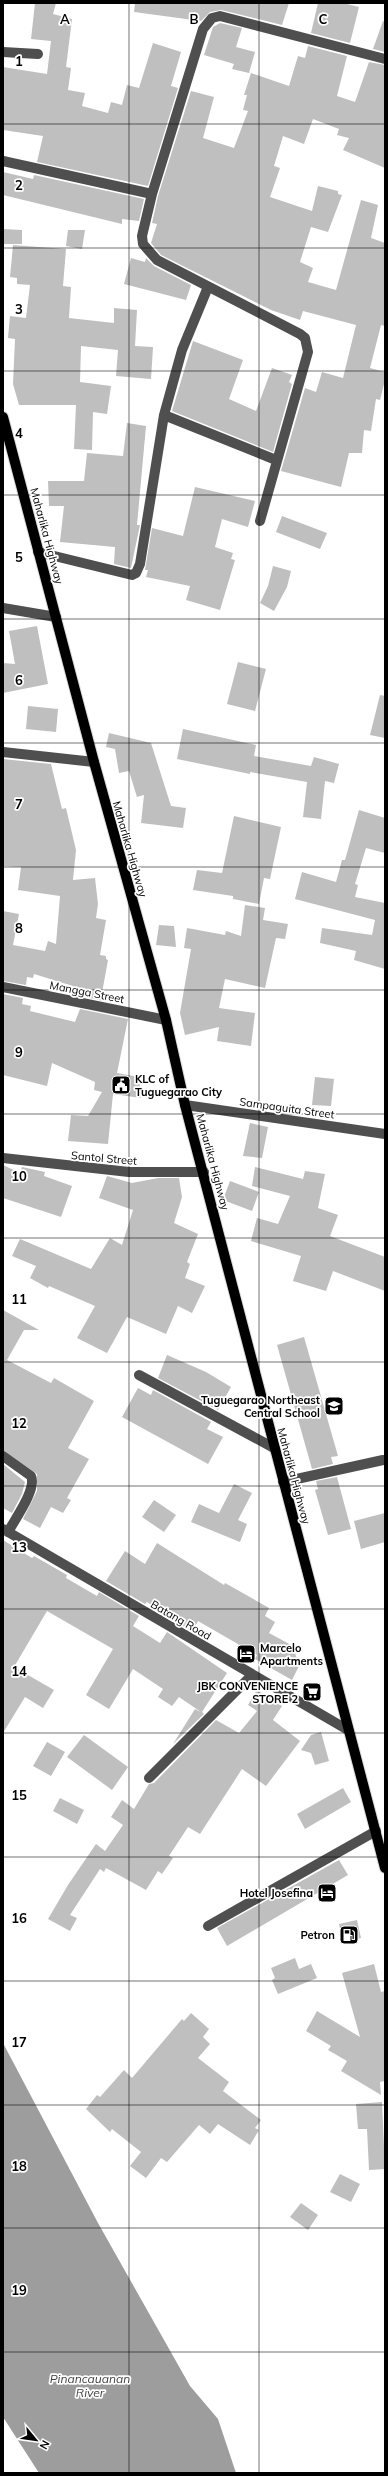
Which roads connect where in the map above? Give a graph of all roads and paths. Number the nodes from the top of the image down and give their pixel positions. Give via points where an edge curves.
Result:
1 (3, 52) edge
2 (38, 54) dead end
3 (385, 59) edge
4 (3, 161) edge
5 (152, 194) junction
6 (208, 287) junction
7 (164, 415) junction
8 (3, 417) edge
9 (276, 460) junction
10 (260, 521) dead end
11 (38, 552) junction
12 (3, 608) edge
13 (56, 617) junction
14 (3, 752) edge
15 (94, 762) junction
16 (3, 987) edge
17 (166, 1020) junction
18 (185, 1105) junction
19 (385, 1134) edge
20 (3, 1158) edge
21 (204, 1172) junction
22 (139, 1376) dead end
23 (274, 1448) junction
24 (3, 1456) edge
25 (383, 1460) dead end
26 (283, 1482) junction
27 (5, 1530) edge
28 (252, 1675) junction
29 (348, 1730) junction
30 (149, 1778) dead end
31 (376, 1831) junction
32 (385, 1868) edge
33 (208, 1926) dead end

1 - 2 street
3 - 5 street via 220,16 212,18 203,29
4 - 5 street
5 - 6 street via 142,236 143,244 157,260
6 - 7 street via 182,350
6 - 9 street via 300,334 308,345
7 - 9 street
7 - 11 street via 140,564 136,573 132,575
8 - 11 main road, Maharlika Highway
9 - 10 street
11 - 13 main road, Maharlika Highway
12 - 13 street
13 - 15 main road, Maharlika Highway
14 - 15 street
15 - 17 main road, Maharlika Highway
16 - 17 street, Mangga Street
17 - 18 main road, Maharlika Highway
18 - 19 street, Sampaguita Street
18 - 21 main road, Maharlika Highway
20 - 21 street, Santol Street via 129,1172
21 - 23 main road, Maharlika Highway
22 - 23 street
23 - 26 main road, Maharlika Highway
24 - 27 street via 33,1480 31,1491
25 - 26 street
26 - 29 main road, Maharlika Highway
27 - 28 street, Batang Road
28 - 29 street, Batang Road
28 - 30 street
29 - 31 main road, Maharlika Highway
31 - 32 main road, Maharlika Highway
31 - 33 street

